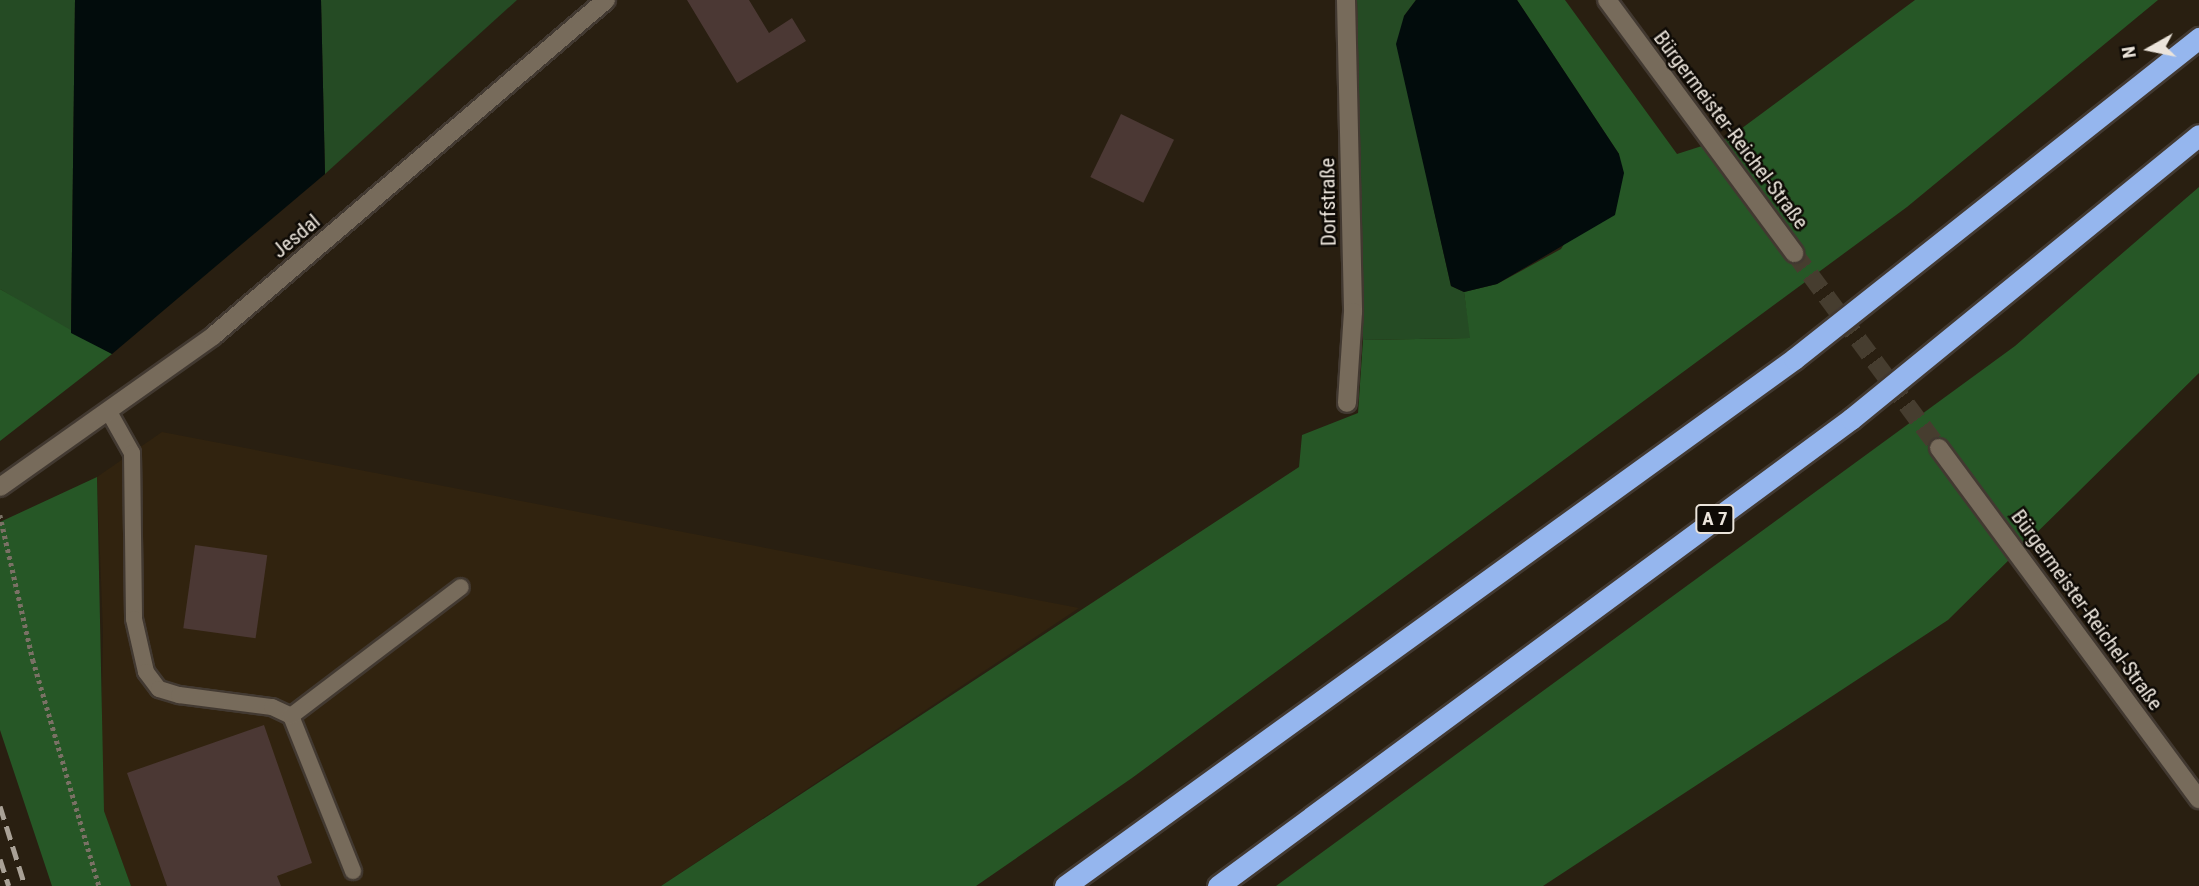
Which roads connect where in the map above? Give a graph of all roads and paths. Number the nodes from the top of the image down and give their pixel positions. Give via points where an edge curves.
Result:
1 (606, 0) edge
2 (1346, 0) edge
3 (1607, 0) edge
4 (2199, 38) edge
5 (2199, 135) edge
6 (1794, 253) tunnel mouth
7 (1347, 402) dead end
8 (109, 412) junction
9 (1939, 448) tunnel mouth
10 (0, 487) edge
11 (0, 516) edge
12 (461, 587) dead end
13 (291, 716) junction
14 (2199, 800) edge
15 (353, 871) dead end
16 (99, 886) edge
17 (1065, 886) edge
18 (1218, 886) edge

1 - 8 street, Jesdal via 213,336
2 - 7 street, Dorfstraße via 1353,312
3 - 6 street, Bürgermeister-Reichel-Straße
4 - 17 highway via 1794,359
5 - 18 highway, A 7 via 1851,419
8 - 10 street, Jesdal
8 - 13 lane via 132,453 134,619 146,672 159,689 272,707
9 - 14 street, Bürgermeister-Reichel-Straße
11 - 16 path via 33,660
12 - 13 lane
13 - 15 lane

